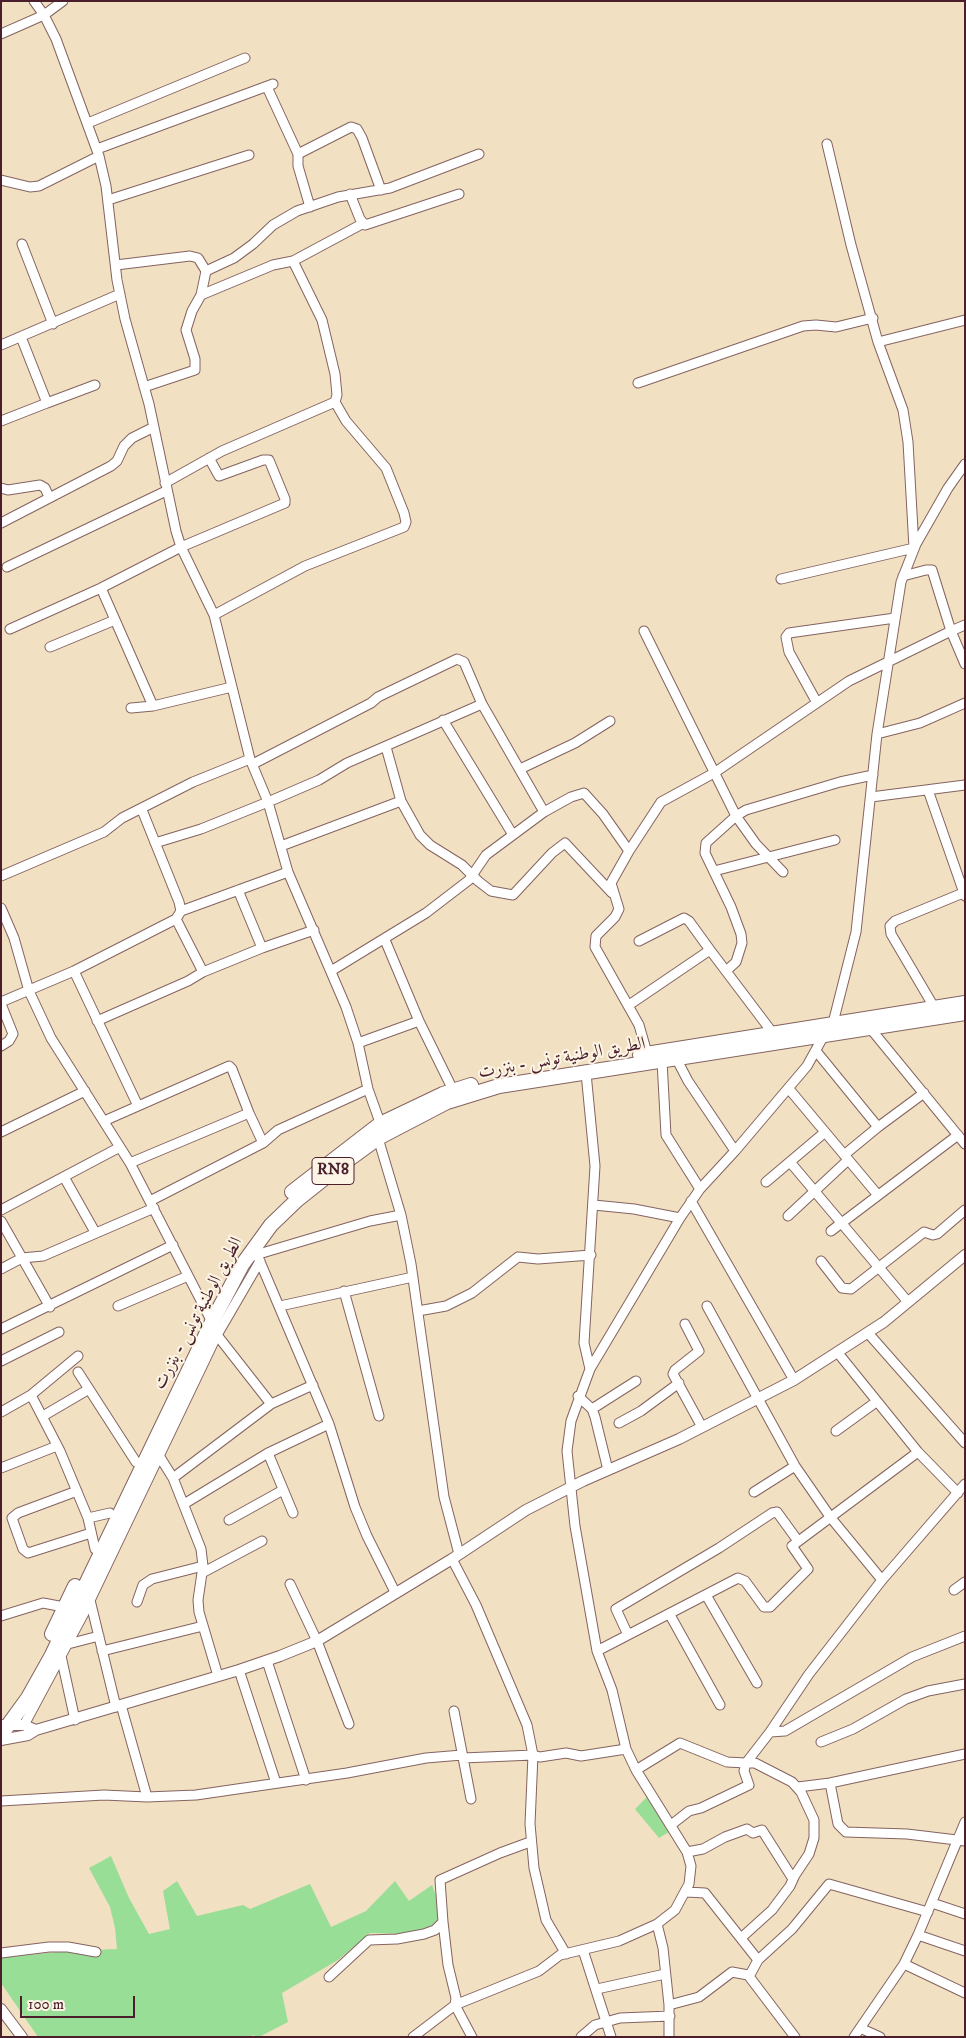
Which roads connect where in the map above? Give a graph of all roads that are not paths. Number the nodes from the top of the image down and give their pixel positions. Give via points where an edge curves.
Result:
1 (34, 1) edge
2 (63, 1) edge
3 (44, 15) junction
4 (1, 34) edge
5 (245, 58) dead end
6 (88, 123) junction
7 (827, 144) dead end
8 (98, 152) junction
9 (298, 154) junction
10 (479, 154) dead end
11 (249, 155) dead end
12 (1, 180) edge
13 (381, 190) junction
14 (350, 194) junction
15 (458, 194) dead end
16 (108, 200) junction
17 (310, 207) junction
18 (362, 224) junction
19 (22, 244) dead end
20 (292, 261) junction
21 (116, 265) junction
22 (206, 271) junction
23 (120, 294) junction
24 (201, 295) junction
25 (873, 318) junction
26 (965, 320) edge
27 (53, 324) junction
28 (21, 337) junction
29 (878, 342) junction
30 (1, 345) edge
31 (638, 383) dead end
32 (95, 385) dead end
33 (144, 387) junction
34 (47, 402) junction
35 (335, 402) junction
36 (1, 421) edge
37 (154, 427) junction
38 (210, 458) junction
39 (965, 464) edge
40 (165, 487) junction
41 (1, 488) edge
42 (49, 497) junction
43 (1, 523) edge
44 (181, 547) junction
45 (914, 548) junction
46 (7, 567) dead end
47 (903, 576) junction
48 (780, 579) dead end
49 (101, 588) junction
50 (214, 615) junction
51 (895, 618) junction
52 (115, 620) junction
53 (965, 625) edge
54 (10, 629) dead end
55 (644, 631) dead end
56 (951, 631) junction
57 (50, 647) dead end
58 (888, 662) junction
59 (965, 664) edge
60 (232, 687) junction
61 (816, 701) junction
62 (965, 703) edge
63 (482, 704) junction
64 (152, 706) junction
65 (130, 708) dead end
66 (443, 720) junction
67 (610, 721) dead end
68 (877, 734) junction
69 (386, 747) junction
70 (251, 761) junction
71 (520, 769) junction
72 (714, 773) junction
73 (873, 775) junction
74 (965, 784) edge
75 (928, 790) junction
76 (871, 797) junction
77 (401, 801) junction
78 (268, 802) junction
79 (142, 810) junction
80 (544, 812) junction
81 (736, 816) junction
82 (513, 835) junction
83 (834, 840) dead end
84 (155, 843) junction
85 (281, 846) junction
86 (629, 851) junction
87 (769, 857) junction
88 (714, 871) junction
89 (288, 872) junction
90 (783, 872) dead end
91 (1, 876) edge
92 (472, 876) junction
93 (238, 890) junction
94 (612, 893) junction
95 (964, 894) edge
96 (1, 908) edge
97 (179, 915) junction
98 (314, 930) junction
99 (385, 940) junction
100 (639, 942) dead end
101 (262, 948) junction
102 (710, 950) junction
103 (74, 971) junction
104 (331, 971) junction
105 (203, 972) junction
106 (726, 972) junction
107 (29, 991) junction
108 (1, 1003) edge
109 (965, 1003) edge
110 (629, 1005) junction
111 (934, 1007) junction
112 (965, 1013) edge
113 (419, 1020) junction
114 (97, 1021) junction
115 (833, 1023) junction
116 (870, 1028) junction
117 (772, 1032) junction
118 (823, 1036) junction
119 (358, 1043) junction
120 (1, 1046) edge
121 (816, 1051) junction
122 (647, 1053) junction
123 (669, 1059) junction
124 (586, 1073) junction
125 (368, 1089) junction
126 (789, 1089) junction
127 (453, 1090) junction
128 (85, 1091) junction
129 (924, 1093) junction
130 (138, 1106) junction
131 (249, 1113) junction
132 (104, 1121) junction
133 (878, 1127) junction
134 (1, 1132) edge
135 (381, 1132) junction
136 (824, 1133) junction
137 (962, 1138) edge
138 (263, 1143) junction
139 (120, 1147) junction
140 (735, 1151) junction
141 (846, 1158) junction
142 (790, 1162) junction
143 (130, 1163) junction
144 (64, 1177) junction
145 (766, 1182) dead end
146 (700, 1189) junction
147 (815, 1190) junction
148 (877, 1194) junction
149 (692, 1200) junction
150 (152, 1205) junction
151 (594, 1205) junction
152 (1, 1210) edge
153 (965, 1210) edge
154 (401, 1215) junction
155 (788, 1216) dead end
156 (680, 1218) junction
157 (1, 1221) edge
158 (842, 1222) junction
159 (831, 1231) dead end
160 (95, 1232) junction
161 (173, 1245) junction
162 (591, 1255) junction
163 (965, 1255) edge
164 (255, 1257) junction
165 (22, 1258) junction
166 (821, 1262) dead end
167 (878, 1268) junction
168 (1, 1269) edge
169 (188, 1276) junction
170 (413, 1277) junction
171 (344, 1291) junction
172 (908, 1302) junction
173 (118, 1306) dead end
174 (280, 1306) junction
175 (706, 1306) dead end
176 (50, 1307) junction
177 (418, 1312) junction
178 (212, 1323) junction
179 (685, 1324) dead end
180 (1, 1329) edge
181 (60, 1332) dead end
182 (868, 1333) junction
183 (838, 1353) junction
184 (78, 1356) dead end
185 (1, 1361) edge
186 (590, 1369) junction
187 (78, 1372) dead end
188 (794, 1380) junction
189 (636, 1381) dead end
190 (679, 1383) junction
191 (313, 1385) junction
192 (89, 1389) junction
193 (31, 1395) junction
194 (578, 1396) junction
195 (757, 1398) junction
196 (876, 1402) junction
197 (271, 1404) junction
198 (592, 1409) junction
199 (1, 1412) edge
200 (43, 1416) junction
201 (379, 1416) dead end
202 (619, 1423) dead end
203 (329, 1424) junction
204 (702, 1427) junction
205 (836, 1431) dead end
206 (965, 1443) edge
207 (57, 1446) junction
208 (156, 1452) junction
209 (918, 1452) junction
210 (268, 1453) junction
211 (136, 1462) junction
212 (795, 1466) junction
213 (1, 1468) edge
214 (608, 1470) junction
215 (173, 1478) junction
216 (965, 1484) edge
217 (570, 1487) junction
218 (77, 1490) junction
219 (283, 1490) junction
220 (125, 1492) junction
221 (754, 1492) dead end
222 (958, 1493) junction
223 (184, 1504) junction
224 (110, 1513) junction
225 (293, 1513) dead end
226 (88, 1518) junction
227 (831, 1518) junction
228 (229, 1520) dead end
229 (91, 1533) junction
230 (798, 1540) junction
231 (262, 1541) dead end
232 (95, 1549) junction
233 (456, 1557) junction
234 (202, 1570) junction
235 (882, 1580) junction
236 (965, 1582) edge
237 (290, 1584) dead end
238 (954, 1590) dead end
239 (395, 1592) junction
240 (706, 1596) junction
241 (90, 1600) junction
242 (137, 1602) dead end
243 (64, 1607) junction
244 (670, 1615) junction
245 (1, 1616) edge
246 (203, 1626) junction
247 (628, 1635) junction
248 (99, 1636) junction
249 (965, 1636) edge
250 (317, 1641) junction
251 (68, 1644) junction
252 (102, 1651) junction
253 (597, 1651) junction
254 (61, 1656) junction
255 (267, 1661) junction
256 (239, 1670) junction
257 (218, 1676) junction
258 (757, 1683) dead end
259 (965, 1684) edge
260 (720, 1705) dead end
261 (119, 1706) junction
262 (454, 1711) dead end
263 (75, 1720) junction
264 (349, 1724) dead end
265 (8, 1726) edge
266 (36, 1730) junction
267 (770, 1732) junction
268 (1, 1740) edge
269 (821, 1742) dead end
270 (626, 1749) junction
271 (965, 1754) edge
272 (533, 1755) junction
273 (463, 1756) junction
274 (746, 1763) junction
275 (636, 1770) junction
276 (306, 1780) junction
277 (276, 1783) junction
278 (830, 1783) junction
279 (798, 1787) junction
280 (147, 1797) junction
281 (471, 1799) dead end
282 (1, 1801) edge
283 (965, 1822) edge
284 (671, 1825) junction
285 (961, 1840) edge
286 (530, 1842) junction
287 (687, 1852) junction
288 (793, 1879) junction
289 (687, 1892) junction
290 (932, 1903) junction
291 (928, 1912) junction
292 (965, 1914) edge
293 (442, 1922) junction
294 (657, 1924) junction
295 (918, 1936) junction
296 (741, 1938) junction
297 (582, 1950) junction
298 (965, 1951) edge
299 (96, 1952) dead end
300 (1, 1953) edge
301 (566, 1954) junction
302 (758, 1960) junction
303 (904, 1964) junction
304 (665, 1974) junction
305 (748, 1975) junction
306 (329, 1977) dead end
307 (597, 1989) junction
308 (965, 1994) edge
309 (669, 2004) junction
310 (454, 2005) junction
311 (1, 2009) edge
312 (670, 2016) junction
313 (606, 2022) junction
314 (860, 2028) junction
315 (22, 2037) edge
316 (413, 2037) edge
317 (472, 2037) edge
318 (582, 2037) edge
319 (611, 2037) edge
320 (669, 2037) edge
321 (795, 2037) edge
322 (854, 2037) edge
323 (880, 2037) edge

1 - 3 street
2 - 3 street
3 - 4 street
3 - 6 street
5 - 6 street
6 - 8 street
7 - 25 street via 851,245
8 - 9 street via 270,86
8 - 12 street via 39,186
8 - 16 street
9 - 13 street via 346,129 355,128 362,138
9 - 17 street via 298,166
10 - 13 street
11 - 16 street
13 - 14 street
14 - 17 street
14 - 18 street
15 - 18 street
16 - 21 street
17 - 22 street via 274,224 234,258
18 - 20 street
19 - 27 street
20 - 24 street via 273,265
20 - 35 street via 322,320 335,374
21 - 22 street via 194,256
21 - 23 street
22 - 24 street
23 - 27 street
23 - 33 street
24 - 33 street via 186,330 196,359 195,370
25 - 29 street
25 - 31 street via 836,326 803,326
26 - 29 street
27 - 28 street
28 - 30 street
28 - 34 street
29 - 45 street via 903,410
32 - 34 street
33 - 37 street
34 - 36 street
35 - 38 street
35 - 50 street via 346,422 386,468 404,513 404,527 305,566
37 - 40 street
37 - 42 street via 132,438 111,466
38 - 40 street
38 - 44 street via 220,476 269,460 286,501
39 - 45 street
40 - 44 street
40 - 46 street
41 - 42 street via 8,490 40,485
42 - 43 street
44 - 49 street
44 - 50 street
45 - 47 street
45 - 48 street
47 - 51 street
47 - 56 street via 926,570 933,572
49 - 52 street
49 - 54 street
50 - 60 street
51 - 58 street
51 - 61 street via 789,633 786,637 789,652
52 - 57 street
52 - 64 street
53 - 56 street
55 - 72 street
56 - 58 street
56 - 59 street
58 - 61 street via 864,672
58 - 68 street
60 - 64 street
60 - 70 street
61 - 72 street
62 - 68 street via 920,723
63 - 66 street
63 - 70 street via 464,662 457,659
63 - 71 street
64 - 65 street
66 - 69 street
66 - 82 street
67 - 71 street via 575,743
68 - 73 street
69 - 77 street
69 - 78 street
70 - 78 street
70 - 79 street via 193,782
71 - 80 street
72 - 81 street
72 - 86 street via 661,802
73 - 76 street
73 - 81 street via 772,802
74 - 75 street
75 - 76 street
75 - 95 street
76 - 115 street via 856,932
77 - 85 street
77 - 92 street via 420,835
78 - 84 street via 201,829
78 - 85 street
79 - 84 street
79 - 91 street via 122,818 104,832
80 - 82 street
80 - 86 street via 584,793
81 - 87 street
81 - 88 street via 704,846
82 - 92 street via 486,855
83 - 87 street
84 - 97 street
85 - 89 street
86 - 94 street via 611,883
87 - 88 street
87 - 90 street
88 - 106 street via 741,934 742,944 736,962
89 - 93 street
89 - 98 street
92 - 94 street via 491,891 513,896 565,843
92 - 99 street via 426,913
93 - 97 street
93 - 101 street
94 - 110 street via 619,909 596,936 595,947
95 - 111 street via 895,921 890,926 891,934
96 - 107 street via 14,938
97 - 103 street
97 - 105 street
98 - 101 street
98 - 104 street
99 - 104 street
99 - 113 street
100 - 102 street via 684,918
101 - 105 street
102 - 106 street
102 - 110 street
103 - 107 street
103 - 114 street
104 - 119 street
105 - 114 street
106 - 117 street
107 - 108 street
107 - 128 street via 51,1038
108 - 120 street via 13,1034
109 - 111 main road, الطريق الوطنية تونس - بنزرت / RN8
110 - 122 street
111 - 115 main road, الطريق الوطنية تونس - بنزرت / RN8
112 - 116 main road, الطريق الوطنية تونس - بنزرت / RN8
113 - 119 street
113 - 127 street
114 - 130 street
115 - 117 main road, الطريق الوطنية تونس - بنزرت / RN8
115 - 118 street
116 - 118 main road, الطريق الوطنية تونس - بنزرت / RN8
116 - 129 street
117 - 122 main road, الطريق الوطنية تونس - بنزرت / RN8
118 - 121 street
118 - 123 main road, الطريق الوطنية تونس - بنزرت / RN8
119 - 125 street
121 - 126 street
121 - 133 street
122 - 127 main road, الطريق الوطنية تونس - بنزرت / RN8 via 500,1076
123 - 124 main road, الطريق الوطنية تونس - بنزرت / RN8
123 - 140 street via 688,1081
123 - 146 street via 666,1135
124 - 135 main road, الطريق الوطنية تونس - بنزرت / RN8 via 473,1093
124 - 151 street via 595,1166
125 - 135 street
125 - 138 street via 278,1130
126 - 136 street
126 - 140 street
127 - 135 main road, الطريق الوطنية تونس - بنزرت / RN8
128 - 132 street
128 - 134 street
129 - 133 street
129 - 137 street
130 - 131 street via 229,1066
130 - 132 street
131 - 138 street
131 - 143 street
132 - 139 street
133 - 141 street
135 - 154 street
135 - 164 main road, الطريق الوطنية تونس - بنزرت / RN8 via 288,1208 260,1238
135 - 178 main road, الطريق الوطنية تونس - بنزرت / RN8 via 306,1180 270,1215 244,1246
136 - 141 street
136 - 142 street
137 - 148 street
138 - 150 street
139 - 143 street
139 - 144 street
140 - 146 street
141 - 147 street
141 - 148 street
142 - 145 street
142 - 147 street
143 - 150 street
144 - 152 street
144 - 160 street
146 - 149 street
147 - 155 street
147 - 158 street
148 - 158 street
149 - 156 street
149 - 188 street
150 - 160 street
150 - 161 street
151 - 156 street
151 - 162 street
153 - 167 street via 937,1234 924,1232
154 - 164 street via 370,1221
154 - 170 street
156 - 186 street
157 - 165 street
158 - 159 street
158 - 167 street
160 - 165 street via 42,1256
161 - 169 street
161 - 176 street
162 - 177 street via 538,1259 518,1257 472,1293 446,1306
162 - 186 street via 584,1343
163 - 172 street
164 - 174 street
164 - 178 main road, الطريق الوطنية تونس - بنزرت / RN8
165 - 168 street
165 - 176 street
166 - 167 street via 844,1289 851,1288
167 - 172 street
169 - 173 street
169 - 178 street
170 - 171 street
170 - 177 street
171 - 174 street
171 - 201 street
172 - 182 street
174 - 191 street
175 - 195 street
176 - 180 street
177 - 233 street via 444,1497
178 - 197 street
178 - 208 main road, الطريق الوطنية تونس - بنزرت / RN8
178 - 211 main road, الطريق الوطنية تونس - بنزرت / RN8
179 - 190 street via 700,1351 675,1370 673,1374
181 - 185 street
182 - 183 street
182 - 206 street
183 - 188 street
183 - 196 street
184 - 193 street
186 - 194 street
187 - 192 street
188 - 195 street
189 - 198 street
190 - 202 street
190 - 204 street
191 - 197 street
191 - 203 street
192 - 200 street
192 - 211 street
193 - 199 street
193 - 200 street
194 - 198 street
194 - 217 street via 567,1442
195 - 204 street
195 - 212 street
196 - 205 street
196 - 209 street
197 - 215 street
198 - 214 street
200 - 207 street
203 - 210 street
203 - 239 street via 355,1507
204 - 214 street
207 - 213 street
207 - 218 street
208 - 215 street
208 - 220 main road, الطريق الوطنية تونس - بنزرت / RN8
208 - 241 street
209 - 222 street
209 - 227 street
210 - 219 street
210 - 223 street
211 - 220 main road, الطريق الوطنية تونس - بنزرت / RN8
212 - 221 street
212 - 227 street
214 - 217 street
215 - 223 street
216 - 222 street
217 - 233 street via 526,1510
217 - 253 street
218 - 226 street
218 - 229 street via 18,1513 12,1518 13,1522 23,1549 28,1553
219 - 225 street
219 - 228 street
220 - 224 main road, الطريق الوطنية تونس - بنزرت / RN8
220 - 265 main road, الطريق الوطنية تونس - بنزرت / RN8 via 51,1657
222 - 235 street
223 - 234 street via 201,1549
224 - 226 street
224 - 232 main road, الطريق الوطنية تونس - بنزرت / RN8
226 - 229 street
227 - 230 street
227 - 235 street
229 - 232 street
230 - 240 street via 792,1547 807,1566 807,1571 770,1607 764,1607 745,1581 738,1578
230 - 247 street via 778,1512 772,1513 616,1609
231 - 234 street
232 - 243 main road, الطريق الوطنية تونس - بنزرت / RN8
233 - 239 street
233 - 272 street via 520,1705
234 - 242 street via 147,1581
234 - 246 street via 198,1600
235 - 267 street via 809,1674
236 - 238 street
237 - 250 street
239 - 250 street
240 - 244 street
240 - 258 street
241 - 248 street
241 - 251 street
243 - 245 street via 42,1603
243 - 265 main road, الطريق الوطنية تونس - بنزرت / RN8
244 - 247 street
244 - 260 street
246 - 252 street
246 - 257 street
247 - 253 street
248 - 251 street
248 - 252 street
249 - 267 street via 912,1657 785,1731
250 - 255 street
250 - 264 street
251 - 254 street
252 - 261 street
253 - 270 street via 612,1690
254 - 263 street
254 - 265 street
255 - 256 street
255 - 276 street
256 - 257 street
256 - 277 street
257 - 261 street
259 - 269 street via 906,1699 854,1729
261 - 263 street
261 - 280 street
262 - 273 street
263 - 266 street
265 - 266 street
266 - 268 street via 28,1735
267 - 274 street
270 - 272 street via 581,1756 566,1753
270 - 275 street
271 - 278 street
272 - 273 street
272 - 286 street
273 - 276 street via 402,1761
273 - 281 street
274 - 275 street via 727,1762 680,1744
274 - 279 street via 755,1763
274 - 284 street via 744,1771 749,1785 689,1811
275 - 284 street
276 - 277 street
277 - 280 street via 196,1795
278 - 279 street
278 - 285 street via 838,1824 846,1832
279 - 288 street via 814,1820 814,1838 809,1854
280 - 282 street via 104,1795
283 - 285 street
284 - 287 street
285 - 290 street
286 - 293 street via 440,1880
286 - 301 street via 541,1906
287 - 288 street via 703,1849 746,1829 753,1834 762,1830
287 - 289 street via 691,1876
288 - 296 street via 772,1910
289 - 294 street via 671,1914
289 - 296 street via 705,1893
290 - 291 street
290 - 292 street
291 - 295 street
291 - 302 street via 828,1884 792,1929
293 - 306 street via 435,1930 424,1934 368,1940
293 - 310 street via 456,1998
294 - 297 street via 619,1941
294 - 304 street
295 - 298 street
295 - 303 street
296 - 302 street
297 - 301 street
297 - 307 street
299 - 300 street via 49,1947
301 - 310 street via 539,1971
302 - 305 street
303 - 308 street
303 - 314 street
304 - 307 street
304 - 309 street
305 - 309 street via 732,1972 698,1997
305 - 321 street
307 - 313 street
309 - 312 street
310 - 316 street
310 - 317 street
311 - 315 street
312 - 313 street via 648,2015
312 - 320 street
313 - 318 street via 588,2029
313 - 319 street
314 - 322 street
314 - 323 street

